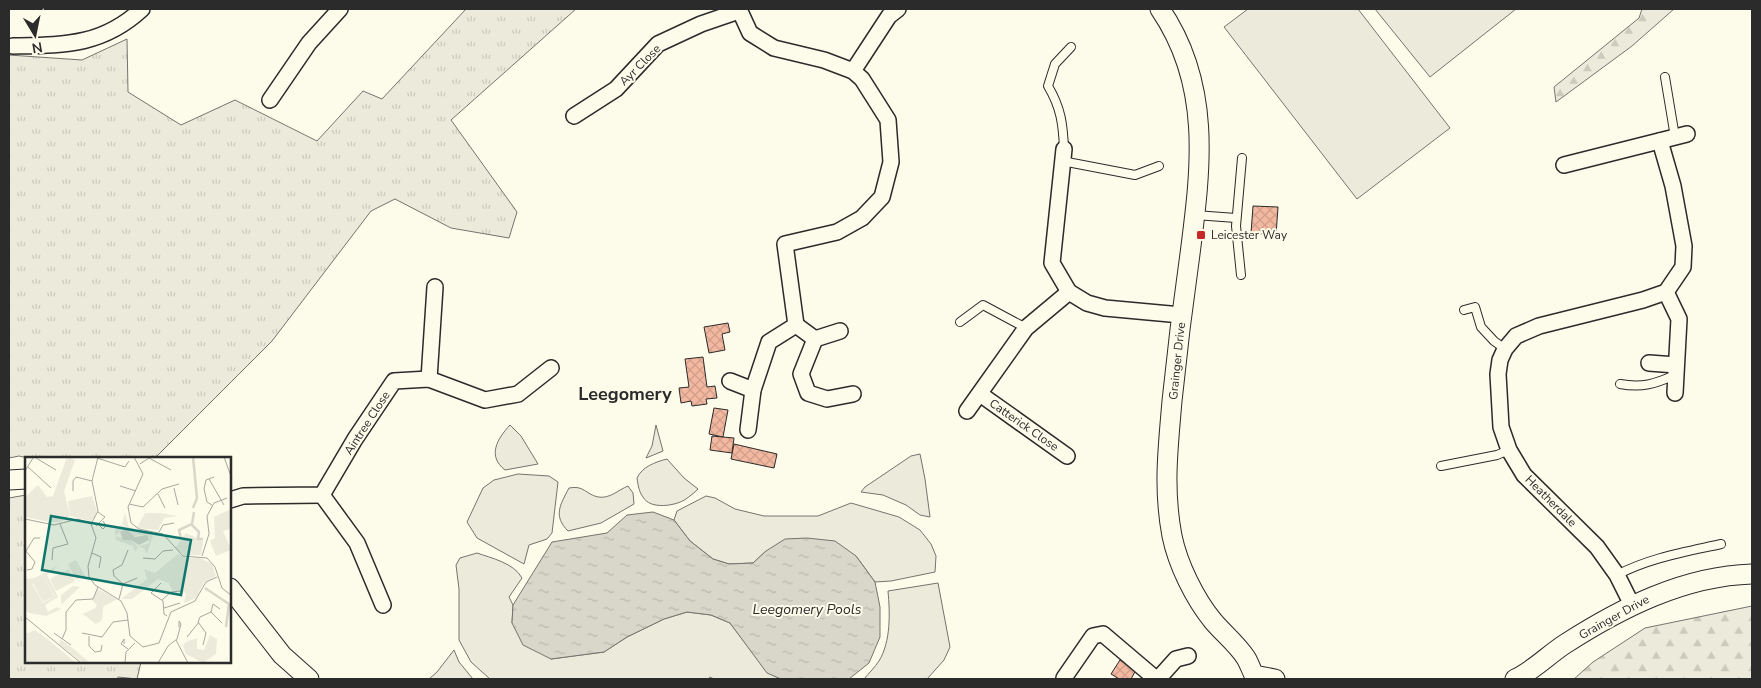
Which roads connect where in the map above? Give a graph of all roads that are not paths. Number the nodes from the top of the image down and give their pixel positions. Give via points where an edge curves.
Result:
1 (142, 9) edge
2 (340, 9) edge
3 (898, 9) edge
4 (1160, 9) edge
5 (739, 10) edge
6 (13, 46) dead end
7 (1071, 47) dead end
8 (853, 71) junction
9 (1665, 77) dead end
10 (270, 100) dead end
11 (574, 116) dead end
12 (1674, 137) junction
13 (1063, 155) junction
14 (1242, 158) dead end
15 (1564, 164) dead end
16 (1159, 166) dead end
17 (1195, 215) junction
18 (1236, 218) junction
19 (1241, 275) dead end
20 (435, 287) dead end
21 (1069, 292) junction
22 (1666, 292) junction
23 (1464, 310) dead end
24 (1182, 316) junction
25 (960, 322) dead end
26 (796, 325) junction
27 (1026, 328) junction
28 (840, 331) dead end
29 (814, 339) junction
30 (1505, 349) junction
31 (1649, 363) dead end
32 (551, 368) dead end
33 (1675, 370) junction
34 (429, 379) junction
35 (730, 381) dead end
36 (1620, 384) dead end
37 (753, 390) junction
38 (1674, 393) dead end
39 (853, 394) dead end
40 (980, 394) junction
41 (968, 411) dead end
42 (748, 430) dead end
43 (1509, 450) junction
44 (1067, 456) dead end
45 (1441, 466) dead end
46 (25, 479) edge
47 (9, 480) edge
48 (322, 495) junction
49 (231, 500) edge
50 (1721, 544) dead end
51 (1752, 574) edge
52 (1617, 575) junction
53 (231, 589) edge
54 (1632, 605) junction
55 (383, 606) dead end
56 (1188, 656) dead end
57 (1252, 677) edge
58 (309, 679) edge
59 (1065, 679) edge
60 (1157, 679) edge
61 (1275, 679) edge
62 (1515, 679) edge

1 - 6 street via 92,40 66,45
2 - 10 street via 309,43
3 - 8 street via 888,16
4 - 17 street, Grainger Drive via 1181,45 1194,87 1199,118
5 - 8 street via 750,33 774,48
5 - 11 street, Ayr Close via 658,44 616,89
7 - 13 lane via 1055,64 1048,86 1063,124
8 - 26 street via 888,120 891,162 882,197 862,218 837,232 778,245
9 - 12 lane
12 - 15 street
12 - 22 street via 1673,186 1684,246 1683,267
13 - 16 lane via 1135,175
13 - 21 street via 1052,263
14 - 18 lane
17 - 18 lane
17 - 24 street, Grainger Drive
18 - 19 lane
20 - 34 street
21 - 24 street via 1087,303 1105,308
21 - 27 street, Catterick Close
22 - 30 street via 1539,326 1516,336
22 - 33 street via 1679,319
23 - 30 lane via 1476,307 1481,327
24 - 57 street, Grainger Drive via 1166,477 1172,538 1188,583 1212,619 1245,657
25 - 27 lane via 984,305
26 - 29 street
26 - 37 street via 769,342
27 - 40 street, Catterick Close
28 - 29 street
29 - 39 street via 801,374 808,393 827,400
30 - 43 street, Heatherdale via 1500,360 1498,394 1501,427
31 - 33 street
32 - 34 street, Aintree Close via 518,394 486,400
33 - 36 lane via 1657,383 1636,387
33 - 38 street
34 - 48 street, Aintree Close via 394,381 354,439
35 - 37 street
37 - 42 street
40 - 41 street, Catterick Close
40 - 44 street, Catterick Close
43 - 45 lane
43 - 52 street, Heatherdale via 1524,475 1597,547
46 - 47 street
48 - 49 street via 243,496
48 - 55 street via 357,543
50 - 52 lane via 1654,560
51 - 54 street, Grainger Drive via 1703,581
52 - 54 street, Heatherdale
53 - 58 street via 282,654
54 - 62 street, Grainger Drive via 1565,644
56 - 60 street via 1176,659
57 - 61 street, Grainger Drive
59 - 60 street via 1092,636 1103,634

